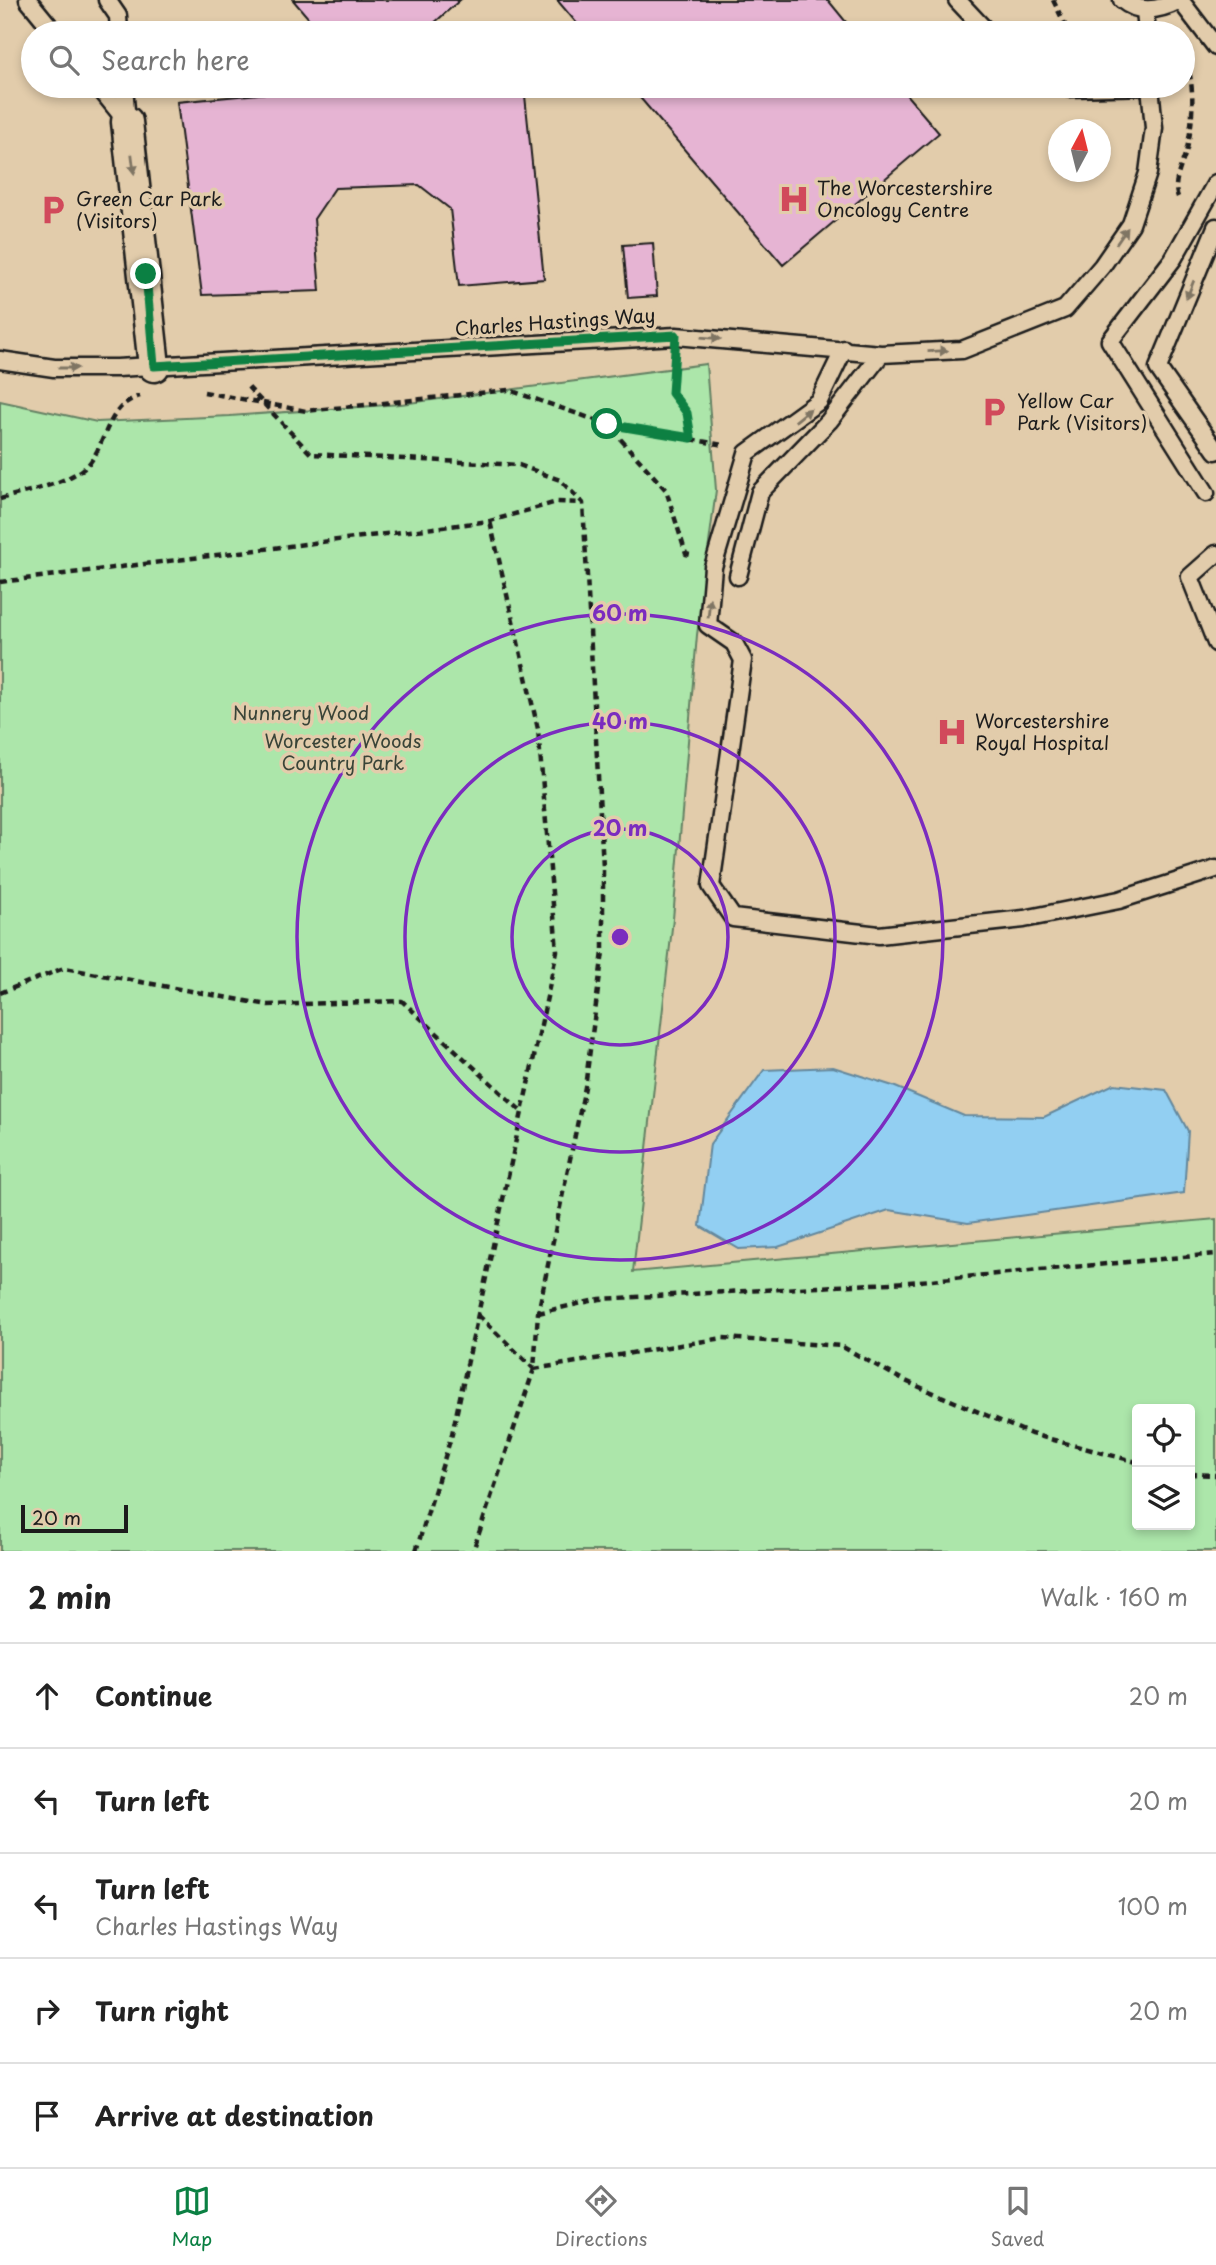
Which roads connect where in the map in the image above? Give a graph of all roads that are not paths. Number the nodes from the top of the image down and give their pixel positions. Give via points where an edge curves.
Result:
1 (28, 0) edge
2 (107, 0) edge
3 (957, 0) edge
4 (1122, 0) edge
5 (1180, 0) edge
6 (1145, 10) junction
7 (45, 21) edge
8 (118, 21) edge
9 (977, 21) edge
10 (1146, 21) edge
11 (1216, 47) edge
12 (108, 98) edge
13 (125, 98) edge
14 (1151, 98) edge
15 (127, 122) junction
16 (1216, 183) edge
17 (1216, 227) edge
18 (845, 349) junction
19 (881, 354) junction
20 (0, 359) edge
21 (154, 366) junction
22 (1216, 451) edge
23 (1206, 493) dead end
24 (1216, 554) edge
25 (738, 576) dead end
26 (1216, 643) edge
27 (1216, 869) edge

1 - 7 lane
2 - 8 lane
3 - 9 lane
4 - 6 lane
5 - 6 lane via 1163,9
5 - 11 lane
6 - 10 lane
12 - 15 lane
13 - 15 lane
19 -> 14 lane, Charles Hastings Way via 962,350 1065,309 1131,224 1148,173 1154,128
15 -> 21 street
16 - 23 lane via 1173,259 1110,341
17 -> 22 lane via 1158,368
18 - 19 lane, Charles Hastings Way
21 -> 18 lane, Charles Hastings Way via 676,335
27 -> 18 lane via 1119,900 1024,919 879,936 733,918 711,886 743,660 734,643 708,625 715,560 747,453 819,401
19 - 25 lane via 829,421 760,492
20 -> 21 lane, Charles Hastings Way via 54,368
24 - 26 lane via 1190,576

